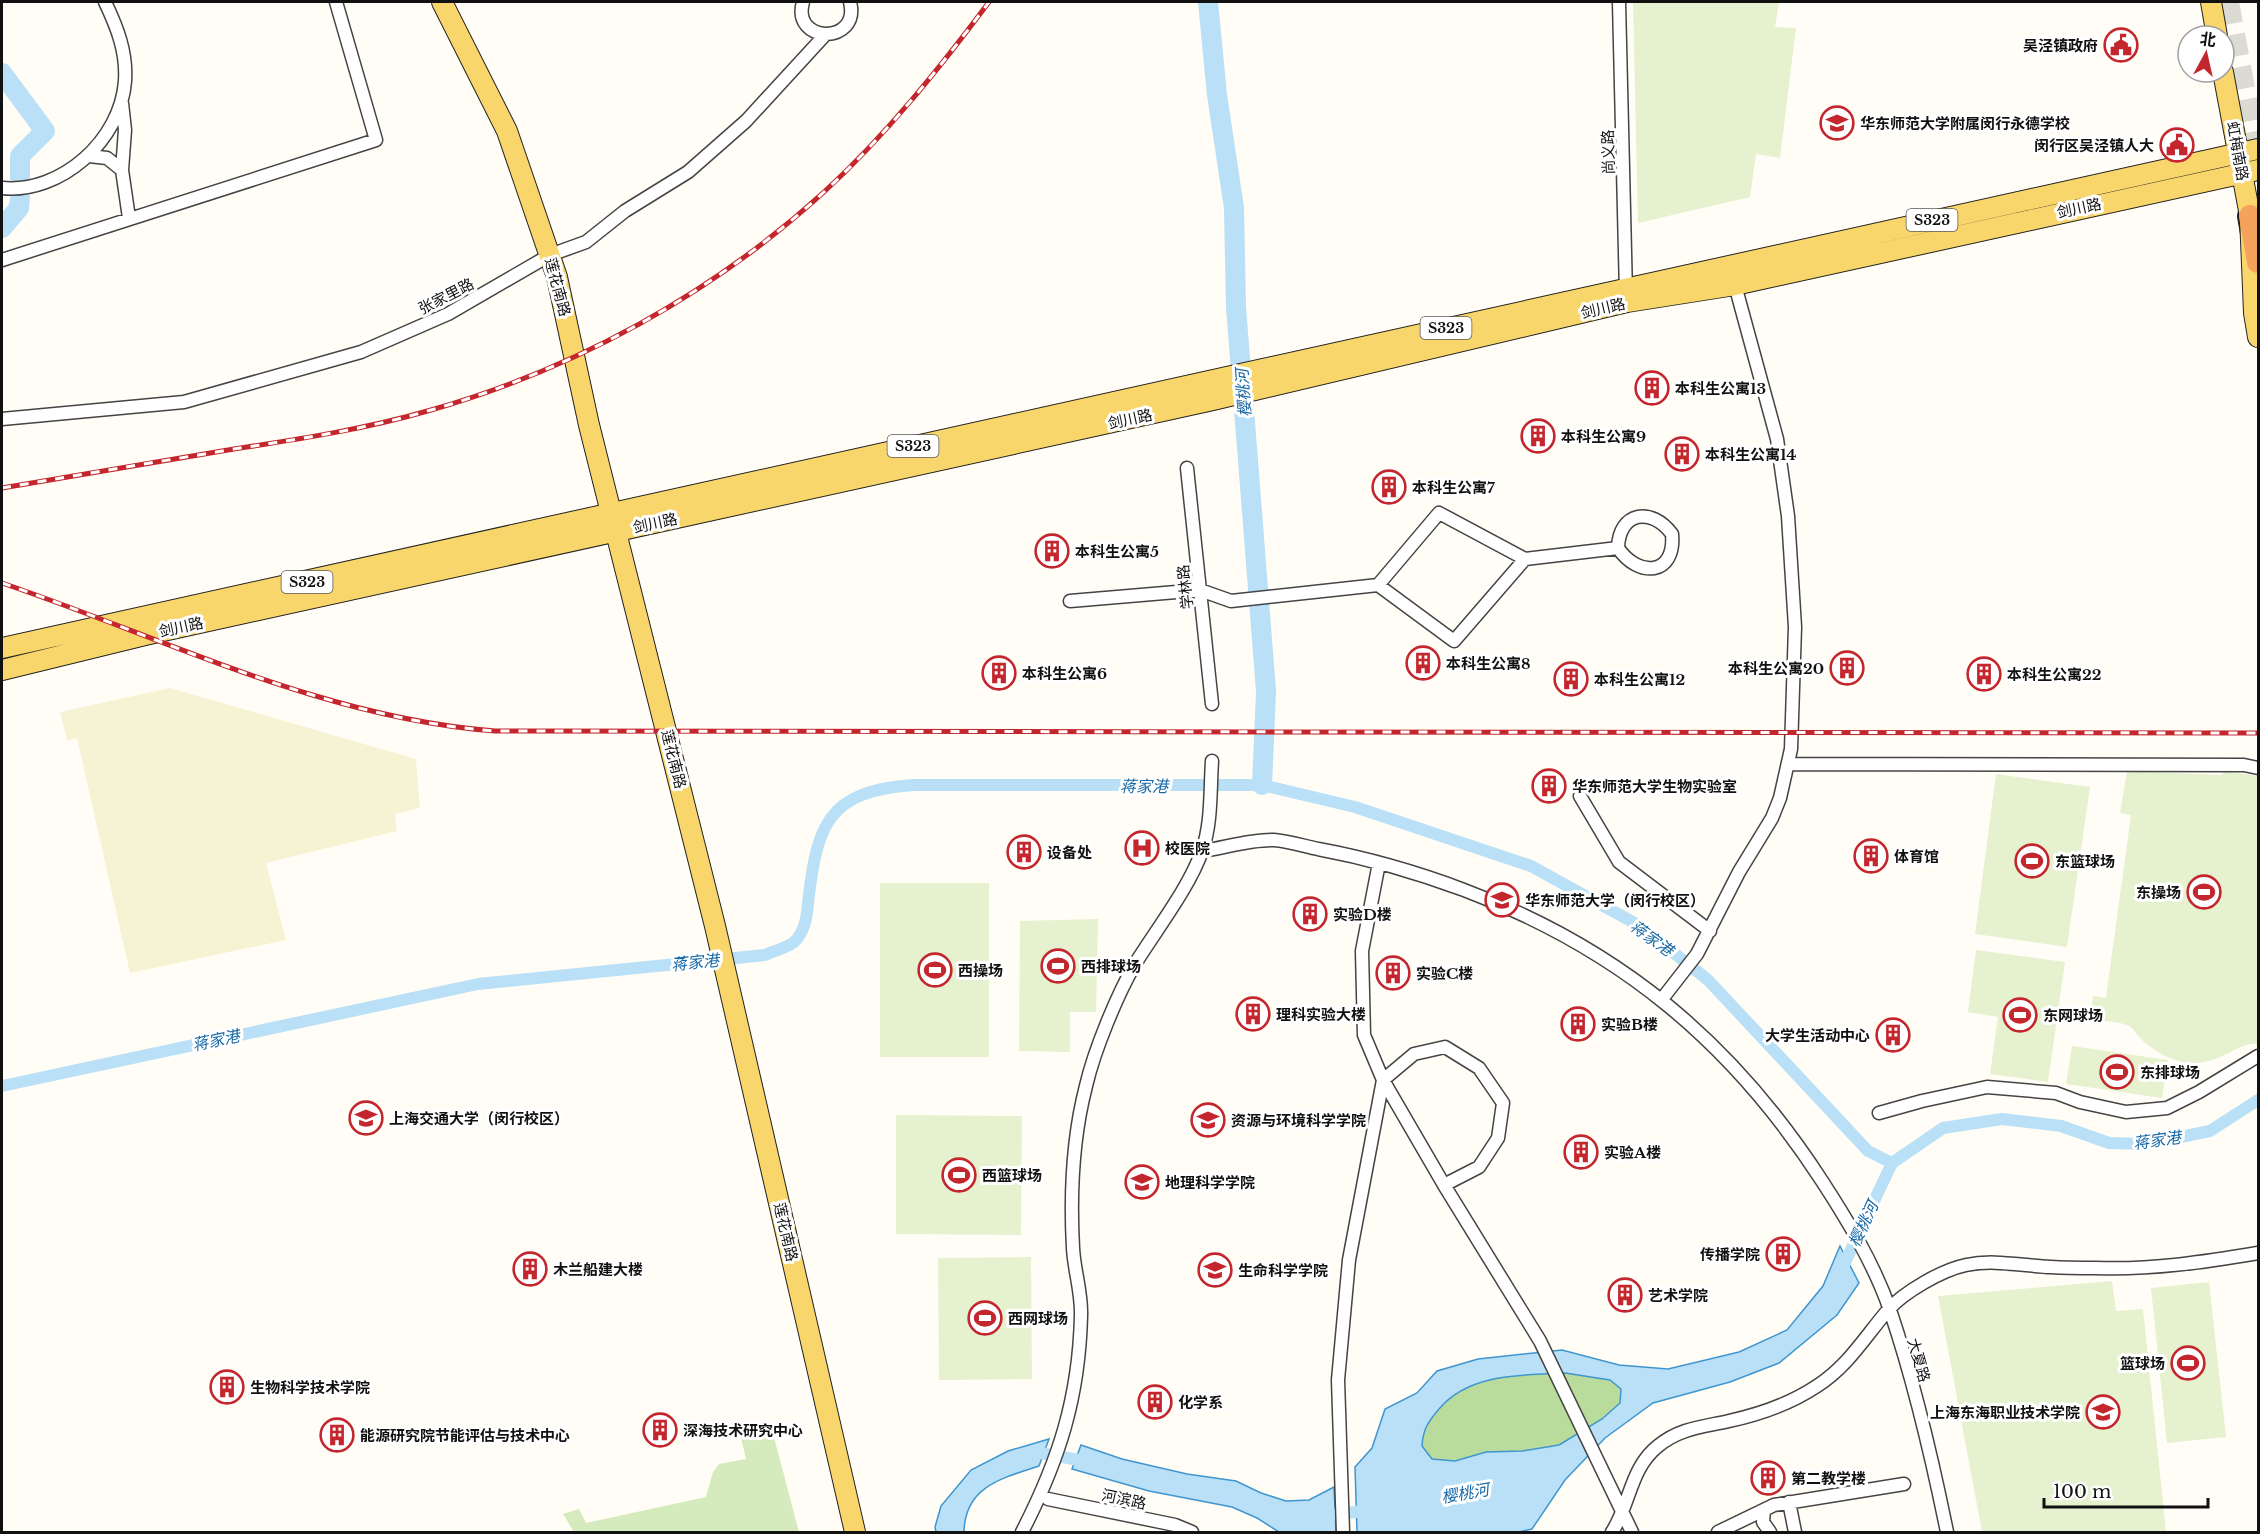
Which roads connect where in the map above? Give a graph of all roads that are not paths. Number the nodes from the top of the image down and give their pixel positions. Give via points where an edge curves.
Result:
1 (105, 2) edge
2 (336, 2) edge
3 (442, 2) edge
4 (803, 2) edge
5 (850, 2) edge
6 (1619, 2) edge
7 (2211, 2) edge
8 (2215, 24) edge
9 (825, 34) junction
10 (2227, 84) edge
11 (121, 96) junction
12 (2249, 151) edge
13 (89, 156) junction
14 (122, 170) junction
15 (2251, 171) edge
16 (2, 188) edge
17 (2254, 208) edge
18 (129, 218) junction
19 (550, 255) junction
20 (2, 260) edge
21 (2259, 262) edge
22 (1735, 285) junction
23 (1626, 295) junction
24 (2259, 337) edge
25 (2, 419) edge
26 (1186, 468) dead end
27 (614, 522) junction
28 (1618, 548) junction
29 (1525, 559) junction
30 (1378, 585) junction
31 (1200, 591) junction
32 (1070, 601) dead end
33 (2, 648) edge
34 (2, 670) edge
35 (1212, 704) dead end
36 (1212, 761) dead end
37 (1789, 764) junction
38 (2259, 768) edge
39 (1580, 796) dead end
40 (1202, 851) junction
41 (1379, 863) junction
42 (1707, 936) junction
43 (1662, 999) junction
44 (2259, 1056) edge
45 (1383, 1080) junction
46 (1879, 1113) dead end
47 (1444, 1185) junction
48 (2259, 1252) edge
49 (1889, 1309) junction
50 (1904, 1484) dead end
51 (1048, 1499) dead end
52 (1789, 1502) junction
53 (1764, 1510) junction
54 (1623, 1515) junction
55 (1794, 1532) edge
56 (855, 1533) edge
57 (1022, 1533) edge
58 (1192, 1533) edge
59 (1342, 1533) edge
60 (1612, 1533) edge
61 (1632, 1533) edge
62 (1718, 1533) edge
63 (1770, 1533) edge
64 (1947, 1533) edge

1 - 11 street via 122,40 125,82
2 - 18 street via 376,140
3 - 19 main road, 莲花南路 via 507,131
4 - 9 street via 805,22
5 - 9 street, 张家里路 via 847,24
6 - 23 street, 尚义路
7 - 8 main road
9 - 19 street, 张家里路 via 746,121 688,172 625,211 586,242
10 - 12 main road, 虹梅南路
11 - 13 street via 114,122
11 - 14 street via 125,130
12 - 15 main road, 虹梅南路
12 - 23 main road, 剑川路 / S323
13 - 14 street via 106,158
13 - 16 street via 54,179
14 - 18 street
15 - 17 main road, 虹梅南路
15 - 22 main road, 剑川路
17 - 21 highway
17 - 24 main road, 虹梅南路 via 2254,313
18 - 20 street
19 - 25 street, 张家里路 via 448,314 361,352 184,402
19 - 27 main road, 莲花南路
22 - 23 main road, 剑川路
22 - 37 street via 1777,439 1788,516 1795,627
23 - 27 main road, 剑川路 / S323 via 1266,368
23 - 27 main road, 剑川路 via 1213,400
26 - 31 street, 学林路
27 - 33 main road, 剑川路 / S323
27 - 34 main road, 剑川路
27 - 56 main road, 莲花南路 via 715,926
28 - 28 street via 1625,559 1648,569 1669,558 1672,534 1657,518 1644,515 1633,518 1623,528
28 - 29 street
29 - 30 street via 1438,513
29 - 30 street via 1454,641
30 - 31 street via 1231,601
31 - 32 street
31 - 35 street, 学林路
36 - 40 street
37 - 38 street
37 - 42 street via 1772,818 1744,862
39 - 42 street via 1619,862
40 - 41 street, 大夏路 via 1272,840
40 - 57 street via 1130,976 1087,1082 1076,1127 1071,1184 1073,1250 1081,1313 1077,1362 1066,1425 1048,1482
41 - 43 street, 大夏路 via 1518,910 1598,953
41 - 45 street via 1362,962 1364,1035
42 - 43 street via 1678,982
43 - 49 street, 大夏路 via 1698,1030 1765,1101 1842,1212
44 - 46 street via 2167,1108 2126,1112 2056,1093 1987,1087
45 - 47 street
45 - 47 street via 1414,1054 1445,1047 1479,1068 1503,1103 1498,1138 1479,1167
45 - 59 street via 1349,1260 1338,1380
47 - 54 street via 1540,1341
48 - 49 street via 2197,1263 2108,1269 2012,1262 1964,1265 1940,1273
49 - 54 street via 1846,1363 1817,1386 1781,1406 1725,1422 1705,1423 1658,1445 1636,1474
49 - 64 street, 大夏路
50 - 52 street
51 - 58 street, 河滨路 via 1175,1525
52 - 53 street
52 - 55 street
53 - 62 street
53 - 63 street via 1763,1521
54 - 60 street
54 - 61 street

